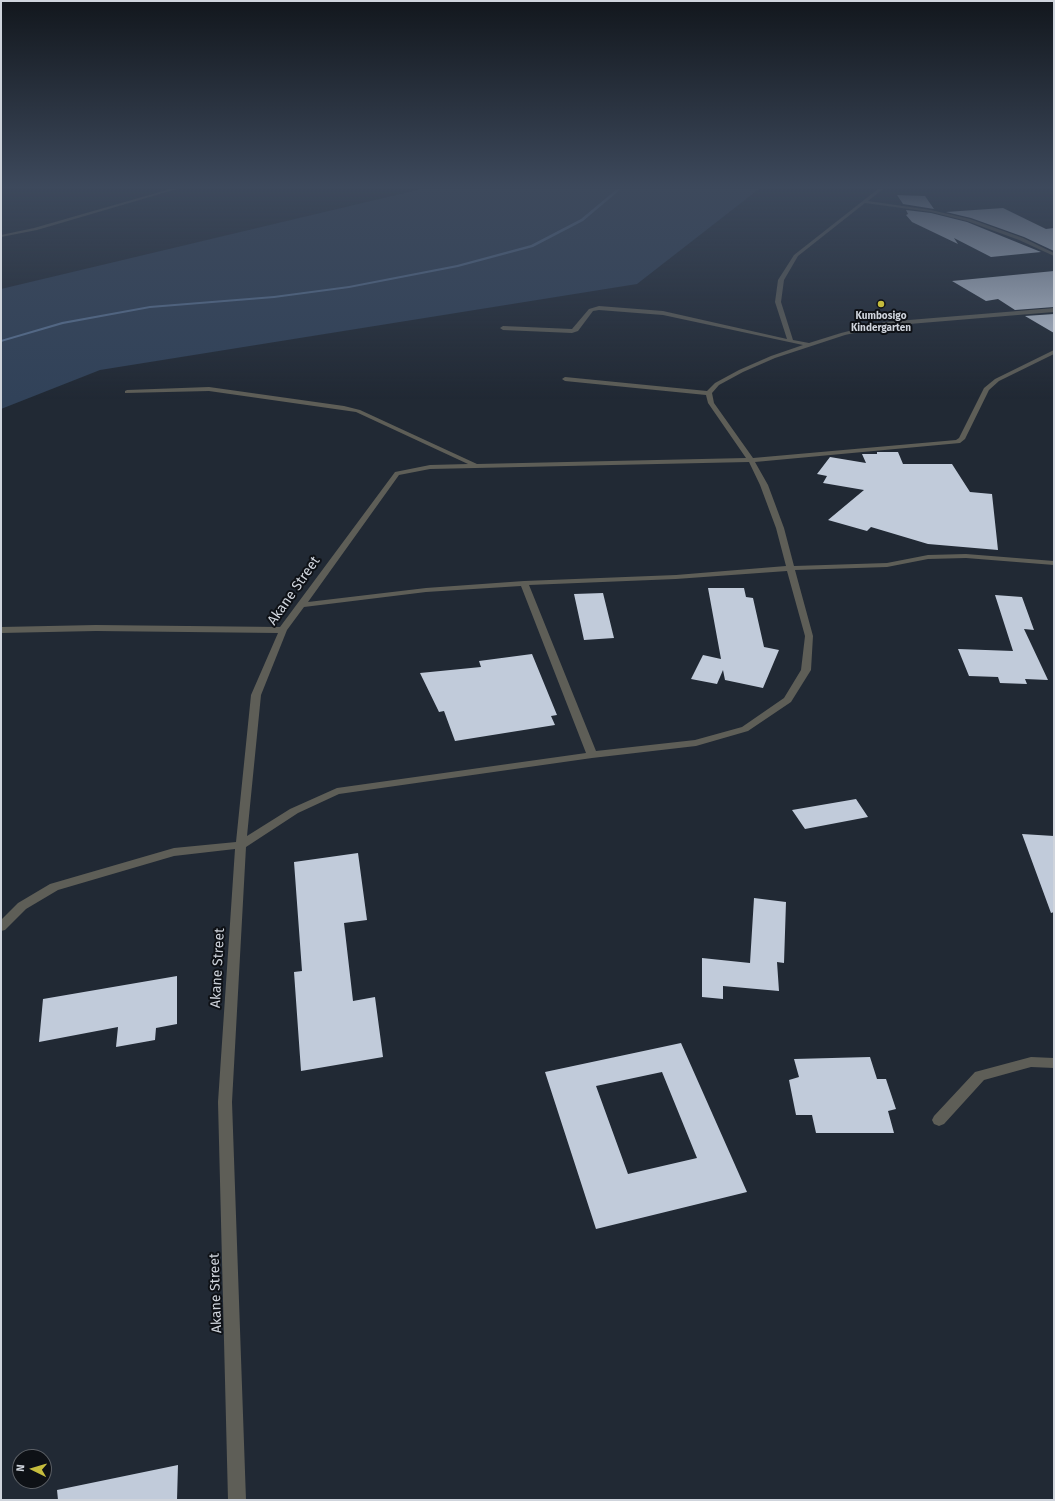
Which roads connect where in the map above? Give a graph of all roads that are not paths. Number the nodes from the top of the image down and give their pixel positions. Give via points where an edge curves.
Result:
1 (794, 259) edge
2 (1054, 310) edge
3 (503, 328) dead end
4 (791, 341) junction
5 (811, 345) junction
6 (1054, 352) edge
7 (566, 379) dead end
8 (127, 392) dead end
9 (709, 393) junction
10 (751, 460) junction
11 (477, 466) junction
12 (1054, 563) edge
13 (792, 568) junction
14 (524, 583) junction
15 (302, 605) junction
16 (1, 630) edge
17 (283, 630) junction
18 (592, 755) junction
19 (241, 845) junction
20 (1, 927) edge
21 (1054, 1063) edge
22 (939, 1120) dead end
23 (237, 1500) edge

1 - 4 street via 781,280 778,302
2 - 5 street via 885,324
3 - 4 street via 572,331 576,330 590,310 599,308 663,313
4 - 5 street
5 - 9 street via 740,371 717,384
6 - 10 street via 997,380 986,389 962,439 958,442
7 - 9 street
8 - 11 street via 209,389 344,408 358,411
9 - 10 street via 711,403
10 - 11 street
10 - 13 street via 773,508
11 - 15 street, Akane Street via 417,468 397,473
12 - 13 street via 966,556 928,556 887,565
13 - 14 street via 676,577
13 - 18 street via 809,636 806,670 788,700 745,729 696,743
14 - 15 street via 426,590
14 - 18 street
15 - 17 street, Akane Street
16 - 17 street
17 - 19 street, Akane Street via 256,695
18 - 19 street via 337,791 294,811
19 - 20 street via 174,852 54,887 22,906
19 - 23 street, Akane Street via 225,1102
21 - 22 street via 1031,1062 980,1076

